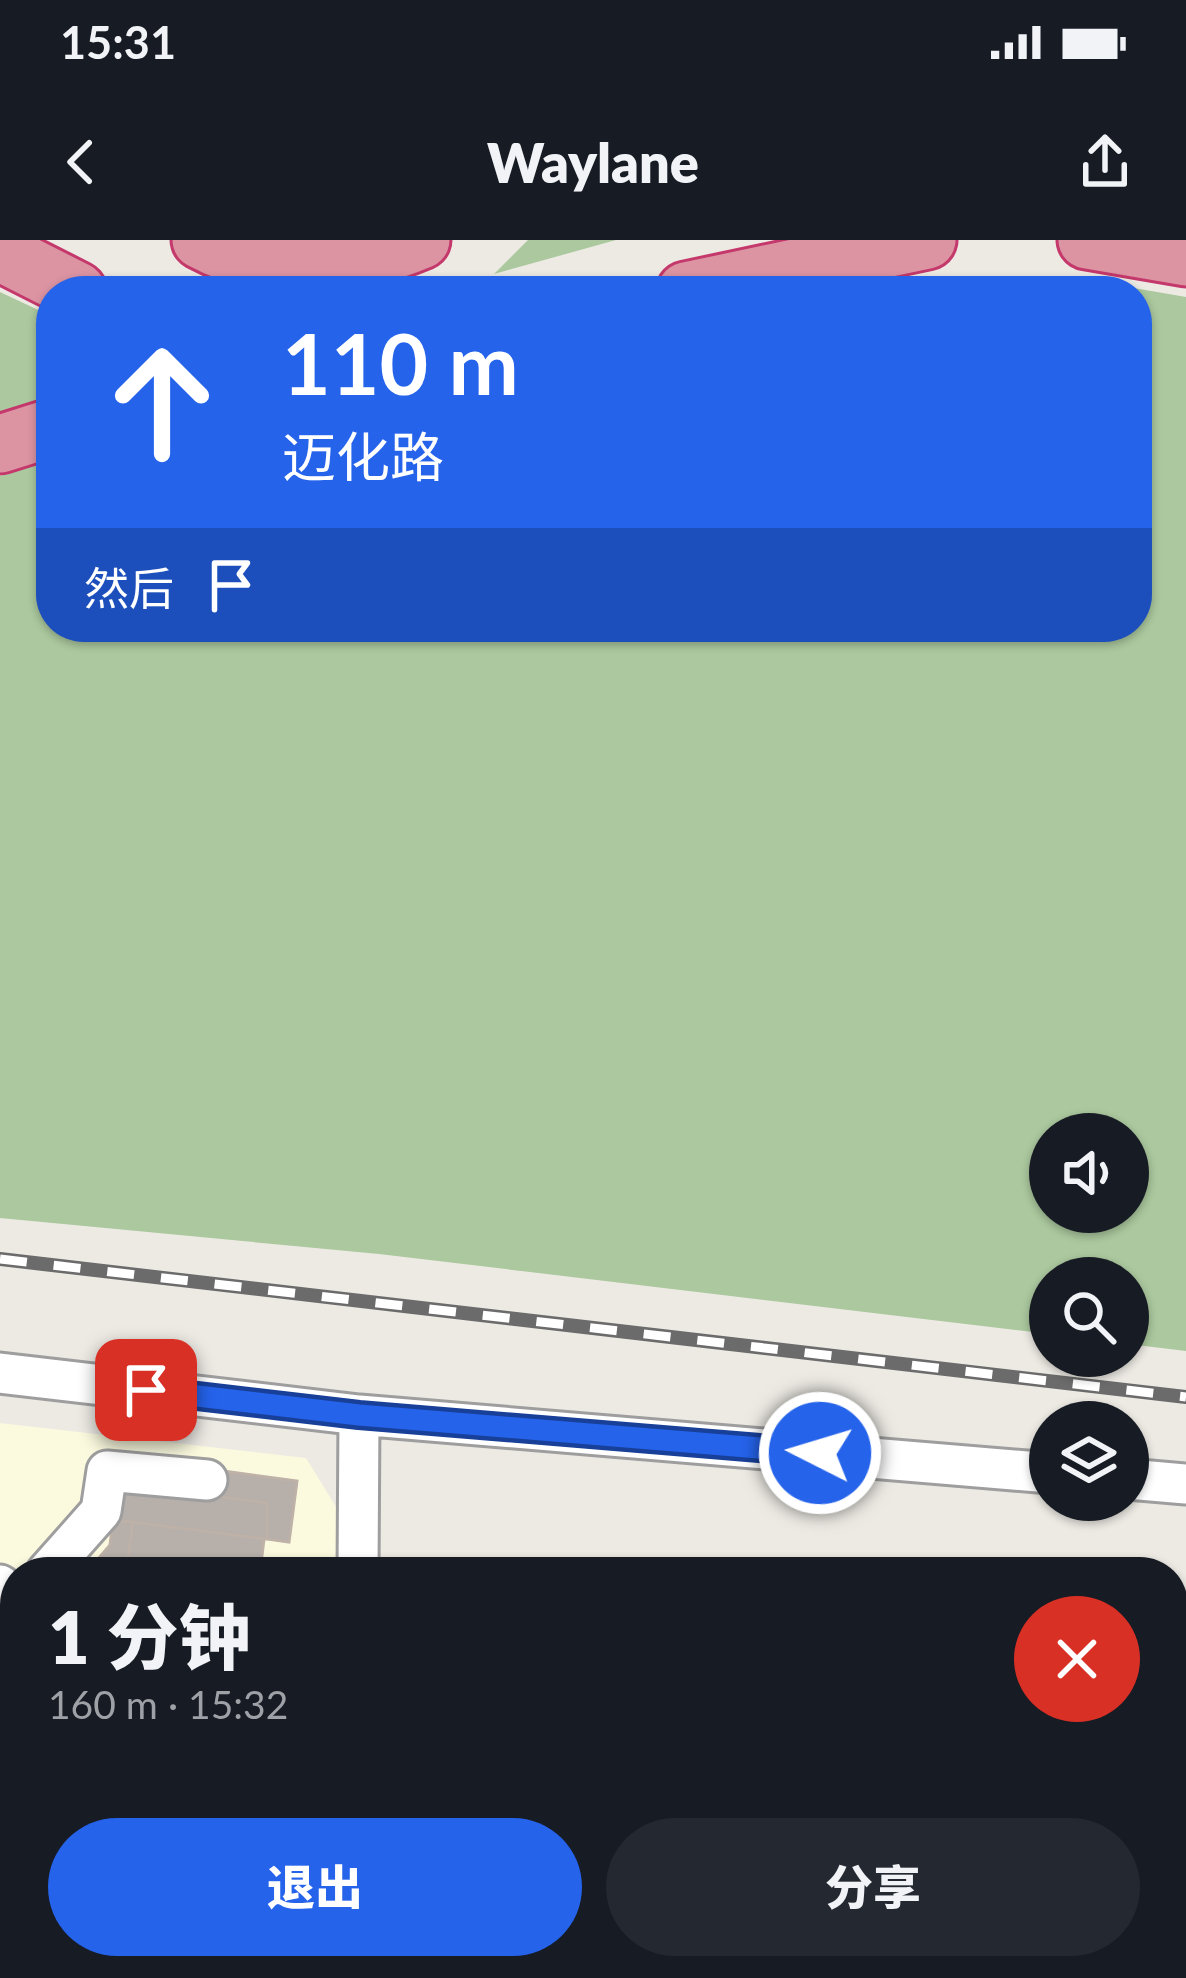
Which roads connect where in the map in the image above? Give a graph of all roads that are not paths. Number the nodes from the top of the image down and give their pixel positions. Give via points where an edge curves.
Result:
1 (201, 240) edge
2 (421, 240) edge
3 (927, 240) edge
4 (1087, 240) edge
5 (0, 252) edge
6 (1186, 257) edge
7 (47, 276) edge
8 (757, 276) edge
9 (36, 433) edge
10 (0, 444) edge
11 (6, 1382) edge
12 (359, 1415) junction
13 (1029, 1471) edge
14 (207, 1480) dead end
15 (1149, 1481) edge
16 (1186, 1484) edge
17 (60, 1557) edge
18 (358, 1557) edge

1 - 2 highway via 307,267 381,257
3 - 8 highway
4 - 6 highway
5 - 7 highway
9 - 10 highway
11 - 12 street
12 - 13 street
12 - 18 street
14 - 17 street via 106,1471 101,1511
15 - 16 street

